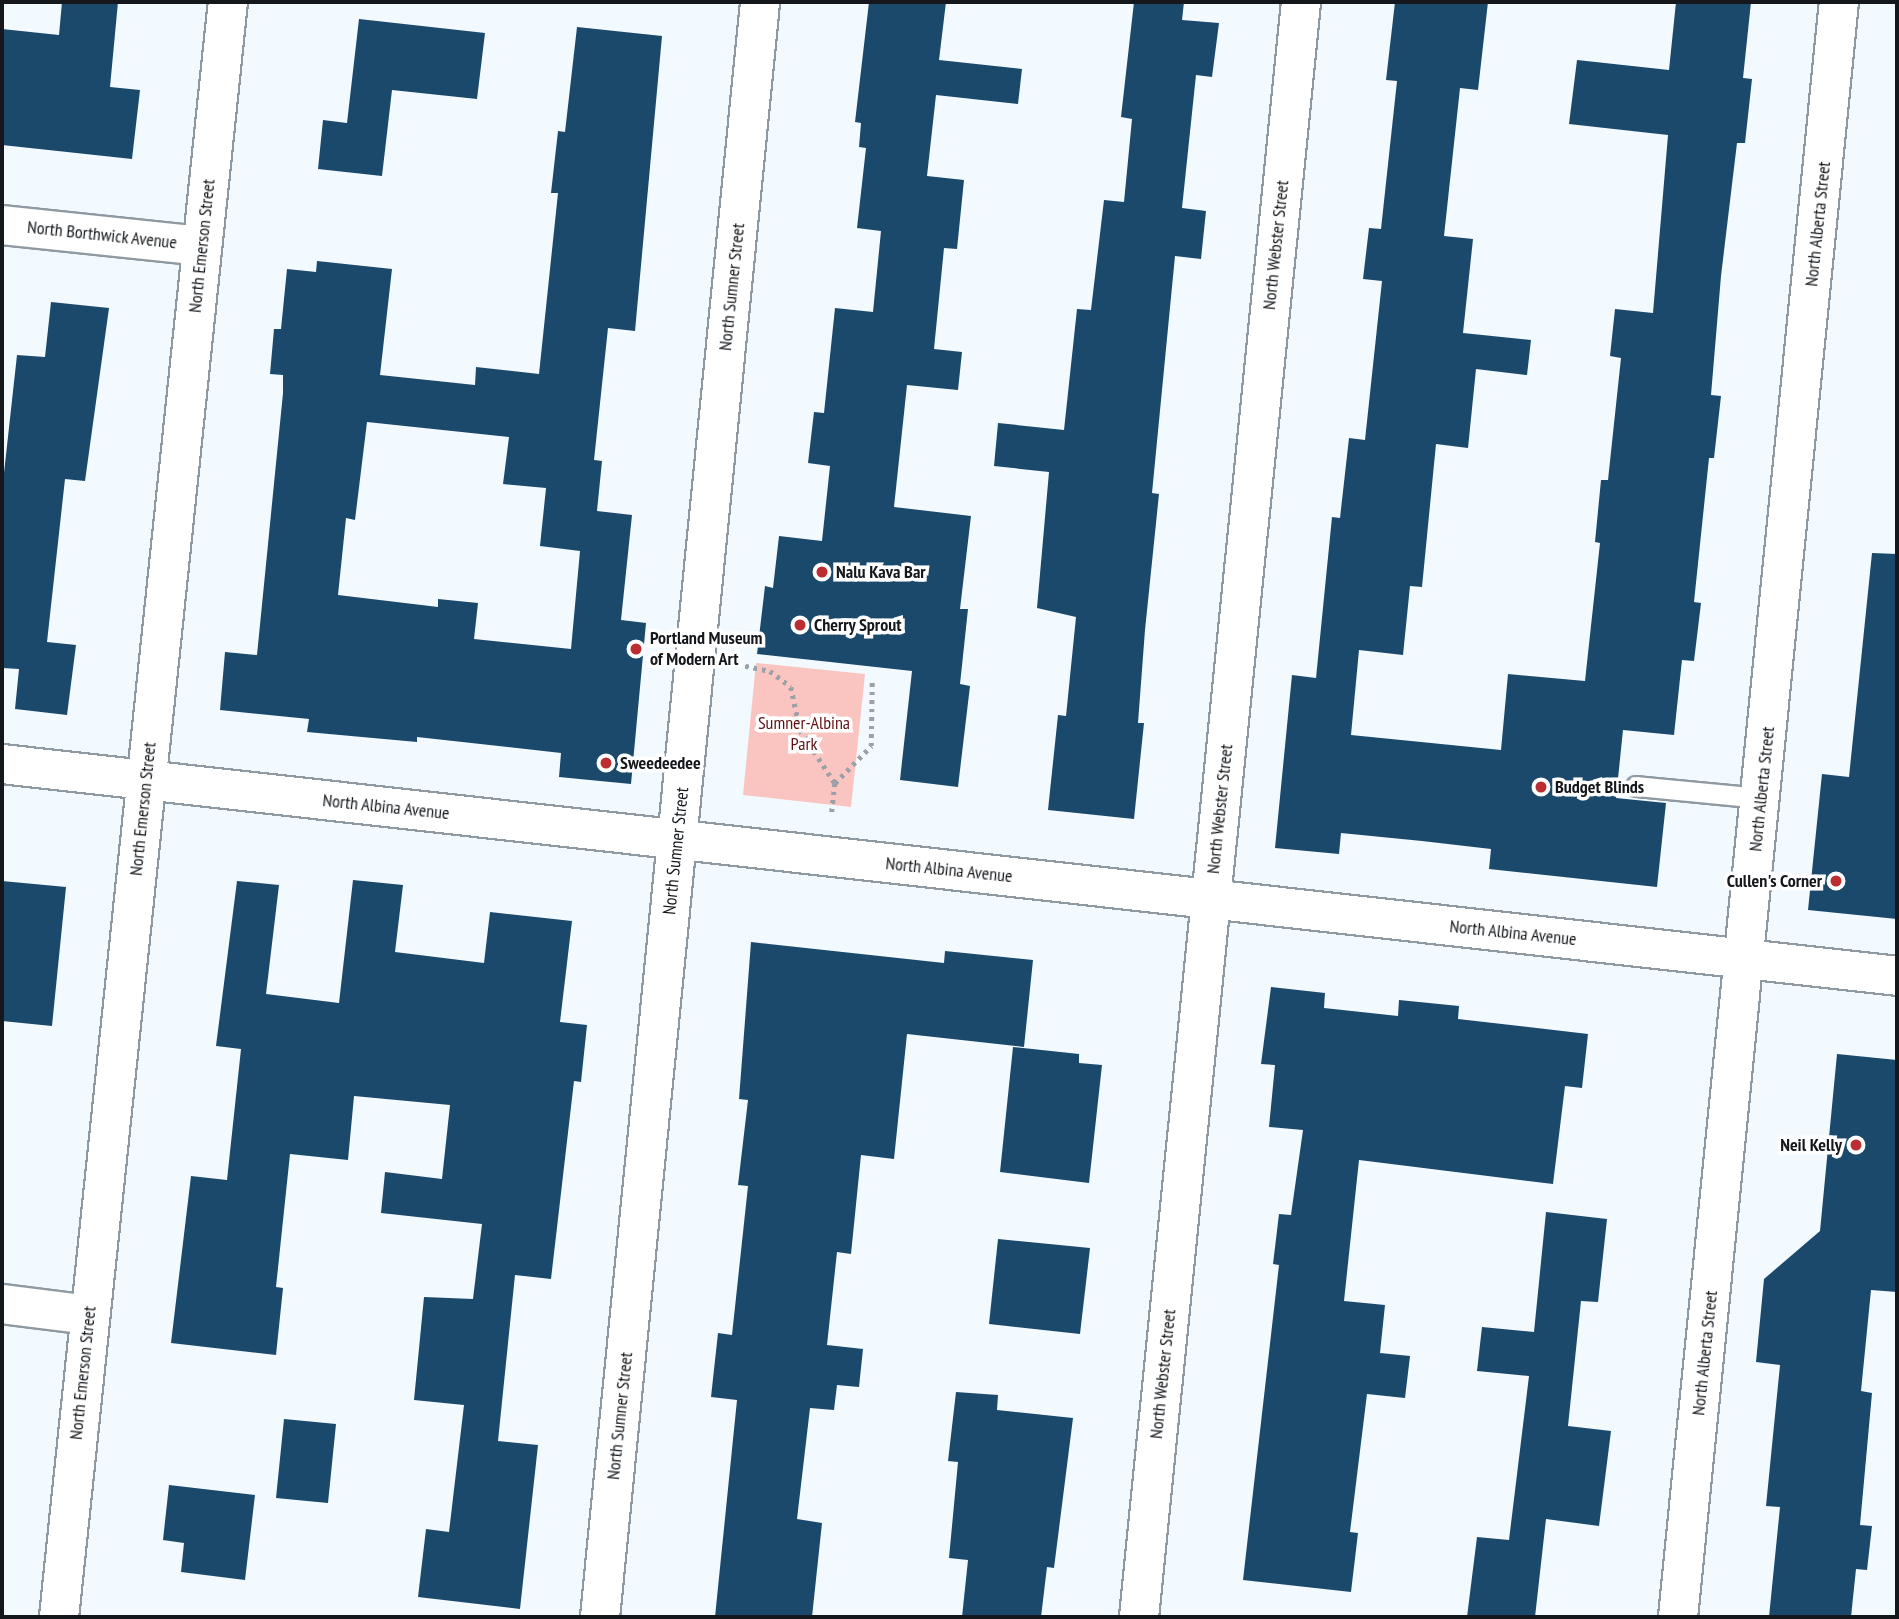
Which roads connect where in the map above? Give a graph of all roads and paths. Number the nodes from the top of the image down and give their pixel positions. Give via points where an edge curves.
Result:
1 (228, 2) edge
2 (760, 2) edge
3 (1301, 2) edge
4 (1839, 2) edge
5 (2, 225) edge
6 (201, 246) junction
7 (695, 654) junction
8 (873, 681) dead end
9 (2, 764) edge
10 (146, 780) junction
11 (835, 783) junction
12 (1636, 786) dead end
13 (1761, 798) junction
14 (677, 840) junction
15 (827, 857) junction
16 (1210, 900) junction
17 (1745, 959) junction
18 (1897, 976) edge
19 (2, 1304) edge
20 (89, 1314) junction
21 (59, 1617) edge
22 (600, 1617) edge
23 (1139, 1617) edge
24 (1678, 1617) edge

1 - 6 street, North Emerson Street
2 - 7 street, North Sumner Street
3 - 16 street, North Webster Street
4 - 13 street, North Alberta Street
5 - 6 street, North Borthwick Avenue
6 - 10 street, North Emerson Street
7 - 11 path via 770,671 791,687 800,730
7 - 14 street, North Sumner Street
8 - 11 path via 871,746
9 - 10 street, North Albina Avenue
10 - 14 street, North Albina Avenue
10 - 20 street, North Emerson Street
11 - 15 path
12 - 13 lane
13 - 17 street, North Alberta Street
14 - 15 street, North Albina Avenue
14 - 22 street, North Sumner Street
15 - 16 street, North Albina Avenue
16 - 17 street, North Albina Avenue
16 - 23 street, North Webster Street
17 - 18 street, North Albina Avenue
17 - 24 street, North Alberta Street
19 - 20 street
20 - 21 street, North Emerson Street

